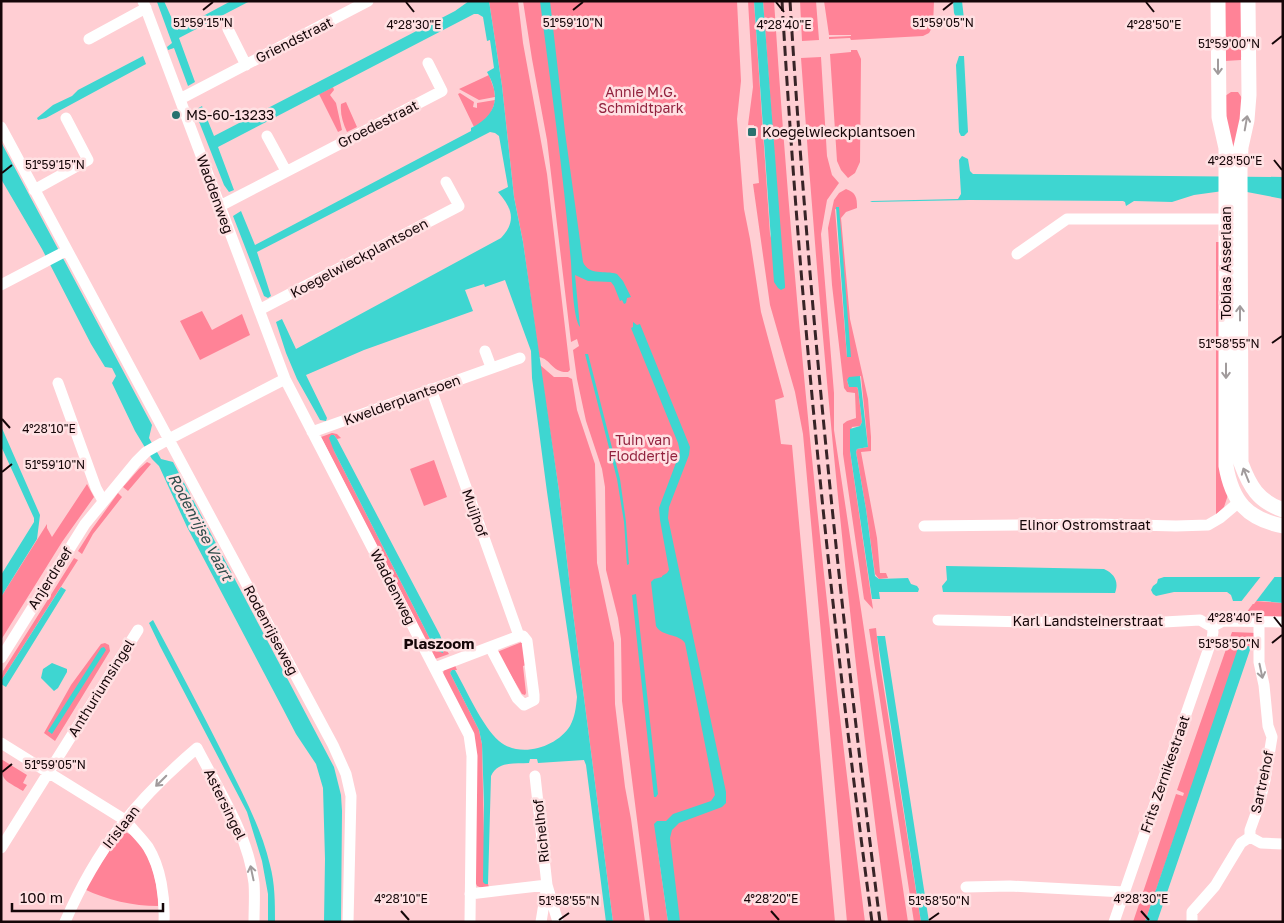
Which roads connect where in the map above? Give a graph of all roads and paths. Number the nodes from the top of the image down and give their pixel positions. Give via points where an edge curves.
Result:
1 (368, 1) edge
2 (1218, 1) edge
3 (1248, 1) edge
4 (144, 5) edge
5 (228, 29) dead end
6 (89, 39) dead end
7 (428, 63) dead end
8 (246, 65) junction
9 (180, 99) junction
10 (66, 118) dead end
11 (1, 128) edge
12 (267, 136) dead end
13 (286, 171) junction
14 (1233, 171) junction
15 (446, 182) dead end
16 (34, 190) junction
17 (1233, 199) junction
18 (220, 206) junction
19 (1226, 219) junction
20 (64, 252) junction
21 (1017, 254) dead end
22 (1, 285) edge
23 (259, 310) junction
24 (485, 351) dead end
25 (520, 358) dead end
26 (491, 367) junction
27 (284, 379) junction
28 (58, 383) dead end
29 (431, 389) junction
30 (312, 432) junction
31 (169, 439) junction
32 (103, 501) junction
33 (1239, 502) junction
34 (1283, 510) edge
35 (924, 526) dead end
36 (1283, 526) edge
37 (938, 620) dead end
38 (1260, 622) junction
39 (1283, 622) edge
40 (1212, 627) junction
41 (138, 630) dead end
42 (519, 636) junction
43 (490, 647) junction
44 (1, 658) edge
45 (435, 668) junction
46 (1277, 735) edge
47 (1, 742) edge
48 (197, 748) joint
49 (49, 773) junction
50 (535, 776) dead end
51 (124, 820) junction
52 (1250, 837) junction
53 (1283, 844) edge
54 (1, 848) edge
55 (547, 885) junction
56 (966, 887) dead end
57 (1124, 892) junction
58 (470, 894) junction
59 (65, 922) edge
60 (164, 922) edge
61 (254, 922) edge
62 (348, 922) edge
63 (470, 922) edge
64 (541, 922) edge
65 (558, 922) edge
66 (1114, 922) edge
67 (1192, 922) edge

1 - 8 street, Griendstraat
2 -> 14 street, Tobias Asserlaan via 1219,117
14 -> 3 street, Tobias Asserlaan via 1247,120
4 - 6 street, Waddenweg
4 - 9 street, Waddenweg
5 - 8 street, Griendstraat
7 - 13 street, Groedestraat via 442,90
8 - 9 street, Griendstraat
9 - 18 street, Waddenweg
10 - 16 street via 88,160
11 - 16 street, Rodenrijseweg
12 - 13 street
13 - 18 street, Groedestraat
14 - 17 street, Tobias Asserlaan
15 - 23 street, Koegelwieckplantsoen via 459,206
16 - 20 street, Rodenrijseweg
17 - 19 street, Tobias Asserlaan
34 -> 17 street, Tobias Asserlaan via 1267,503 1252,489 1241,463
18 - 23 street, Waddenweg
19 - 21 street via 1067,219
19 -> 33 street, Tobias Asserlaan via 1226,466 1229,483
20 - 22 street
20 - 31 street, Rodenrijseweg
23 - 27 street, Waddenweg
24 - 26 street
25 - 26 street, Kwelderplantsoen
26 - 29 street, Kwelderplantsoen
27 - 30 street, Waddenweg
27 - 31 street
28 - 32 street
29 - 30 street, Kwelderplantsoen
29 - 42 street, Muijhof
30 - 45 street, Waddenweg
31 - 32 street, Anjerdreef via 151,449 126,472
31 - 62 street, Rodenrijseweg via 346,774 351,796
32 - 44 street, Anjerdreef via 58,565
33 - 35 street, Elinor Ostromstraat via 1208,525
33 - 36 street, Tobias Asserlaan via 1260,519
37 - 40 street, Karl Landsteinerstraat via 1128,624 1200,620
38 - 39 street, Karl Landsteinerstraat
38 - 40 street, Karl Landsteinerstraat via 1223,621
38 -> 46 street, Sartrehof via 1260,662 1268,726
40 - 57 street, Frits Zernikestraat via 1212,638
41 - 49 street, Anthuriumsingel
42 - 43 street
42 - 43 street, Muijhof via 527,641 534,695 534,700 526,705 520,703
43 - 45 street
45 - 58 street, Waddenweg via 471,746
46 - 52 street, Sartrehof
47 - 49 street
48 -> 51 street, Irislaan
61 -> 48 street, Astersingel via 254,884 248,854 237,824
49 - 51 street
49 - 54 street, Anthuriumsingel
50 - 55 street, Richelhof
51 - 59 street, Irislaan via 78,891
51 - 60 street via 148,847 157,864 165,909
52 - 53 street via 1261,843
52 - 67 street, Sartrehof via 1241,843 1215,886 1192,912
55 - 58 street
55 - 64 street, Richelhof
55 - 65 street, Richelhof
56 - 57 street
57 - 66 street, Frits Zernikestraat
58 - 63 street, Waddenweg

